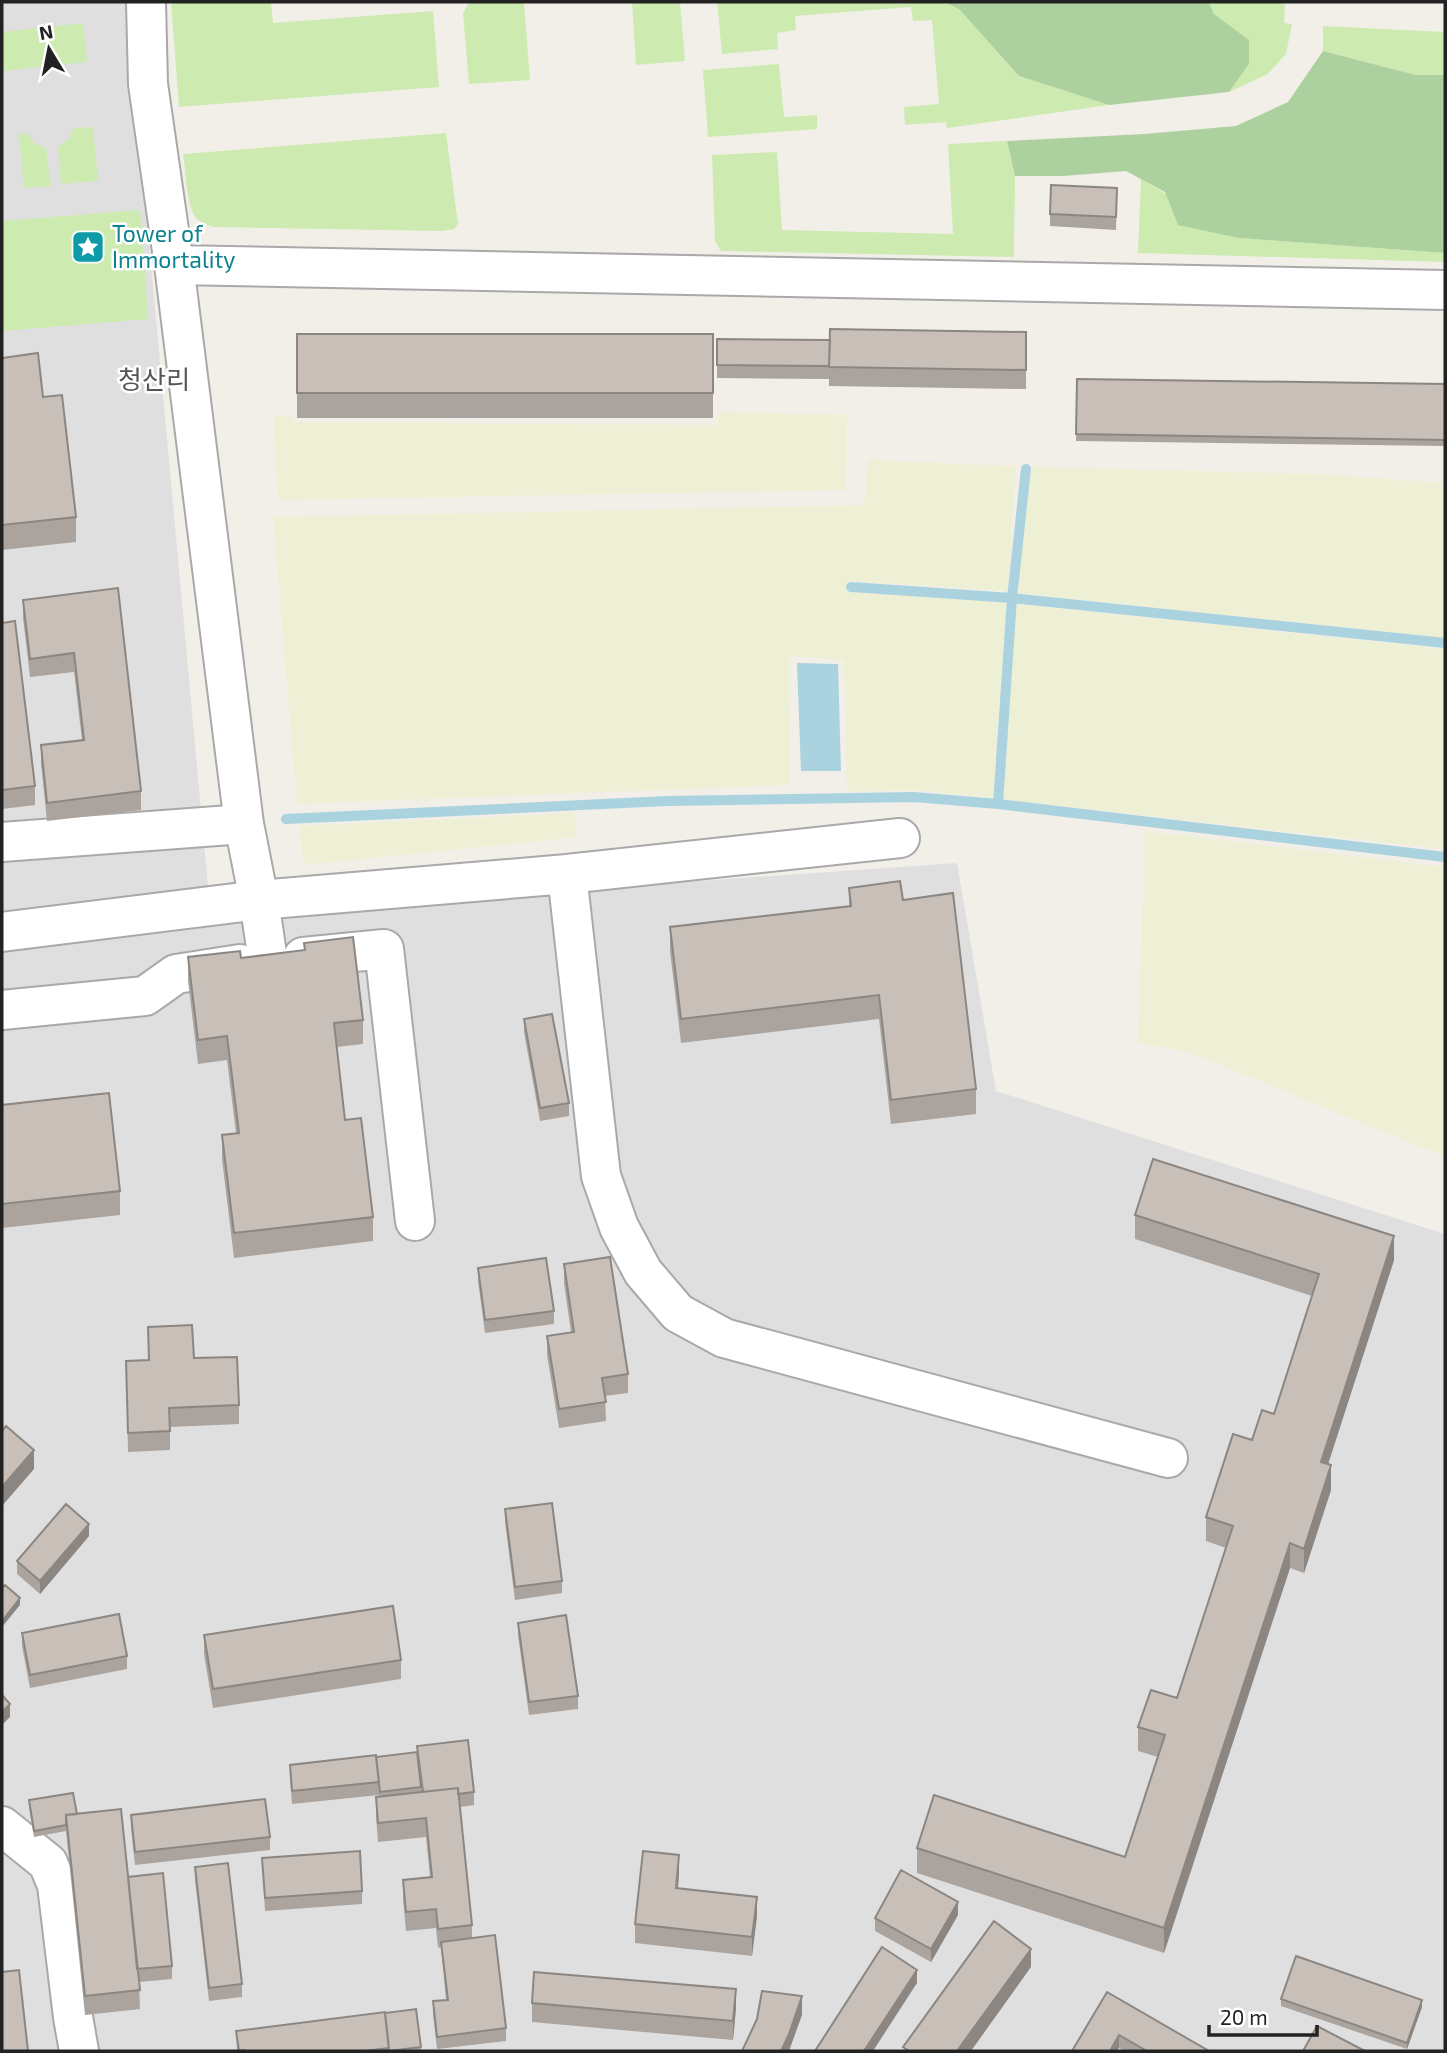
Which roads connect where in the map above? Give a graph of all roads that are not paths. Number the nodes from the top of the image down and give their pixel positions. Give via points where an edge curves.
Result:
1 (146, 2) edge
2 (174, 265) junction
3 (1445, 290) edge
4 (244, 824) junction
5 (900, 838) dead end
6 (2, 842) edge
7 (567, 874) junction
8 (259, 900) junction
9 (2, 932) edge
10 (268, 961) junction
11 (2, 1010) edge
12 (415, 1221) dead end
13 (1168, 1458) dead end
14 (2, 1825) edge
15 (79, 2051) edge

1 - 2 street via 148,84
2 - 3 street
2 - 4 street
4 - 6 street
4 - 8 street
5 - 7 street
7 - 8 street
7 - 13 street via 601,1176 619,1227 643,1272 678,1313 724,1338
8 - 9 street
8 - 10 street
10 - 11 street via 176,974 145,996
10 - 12 street via 384,949
14 - 15 street via 48,1863 57,1885

